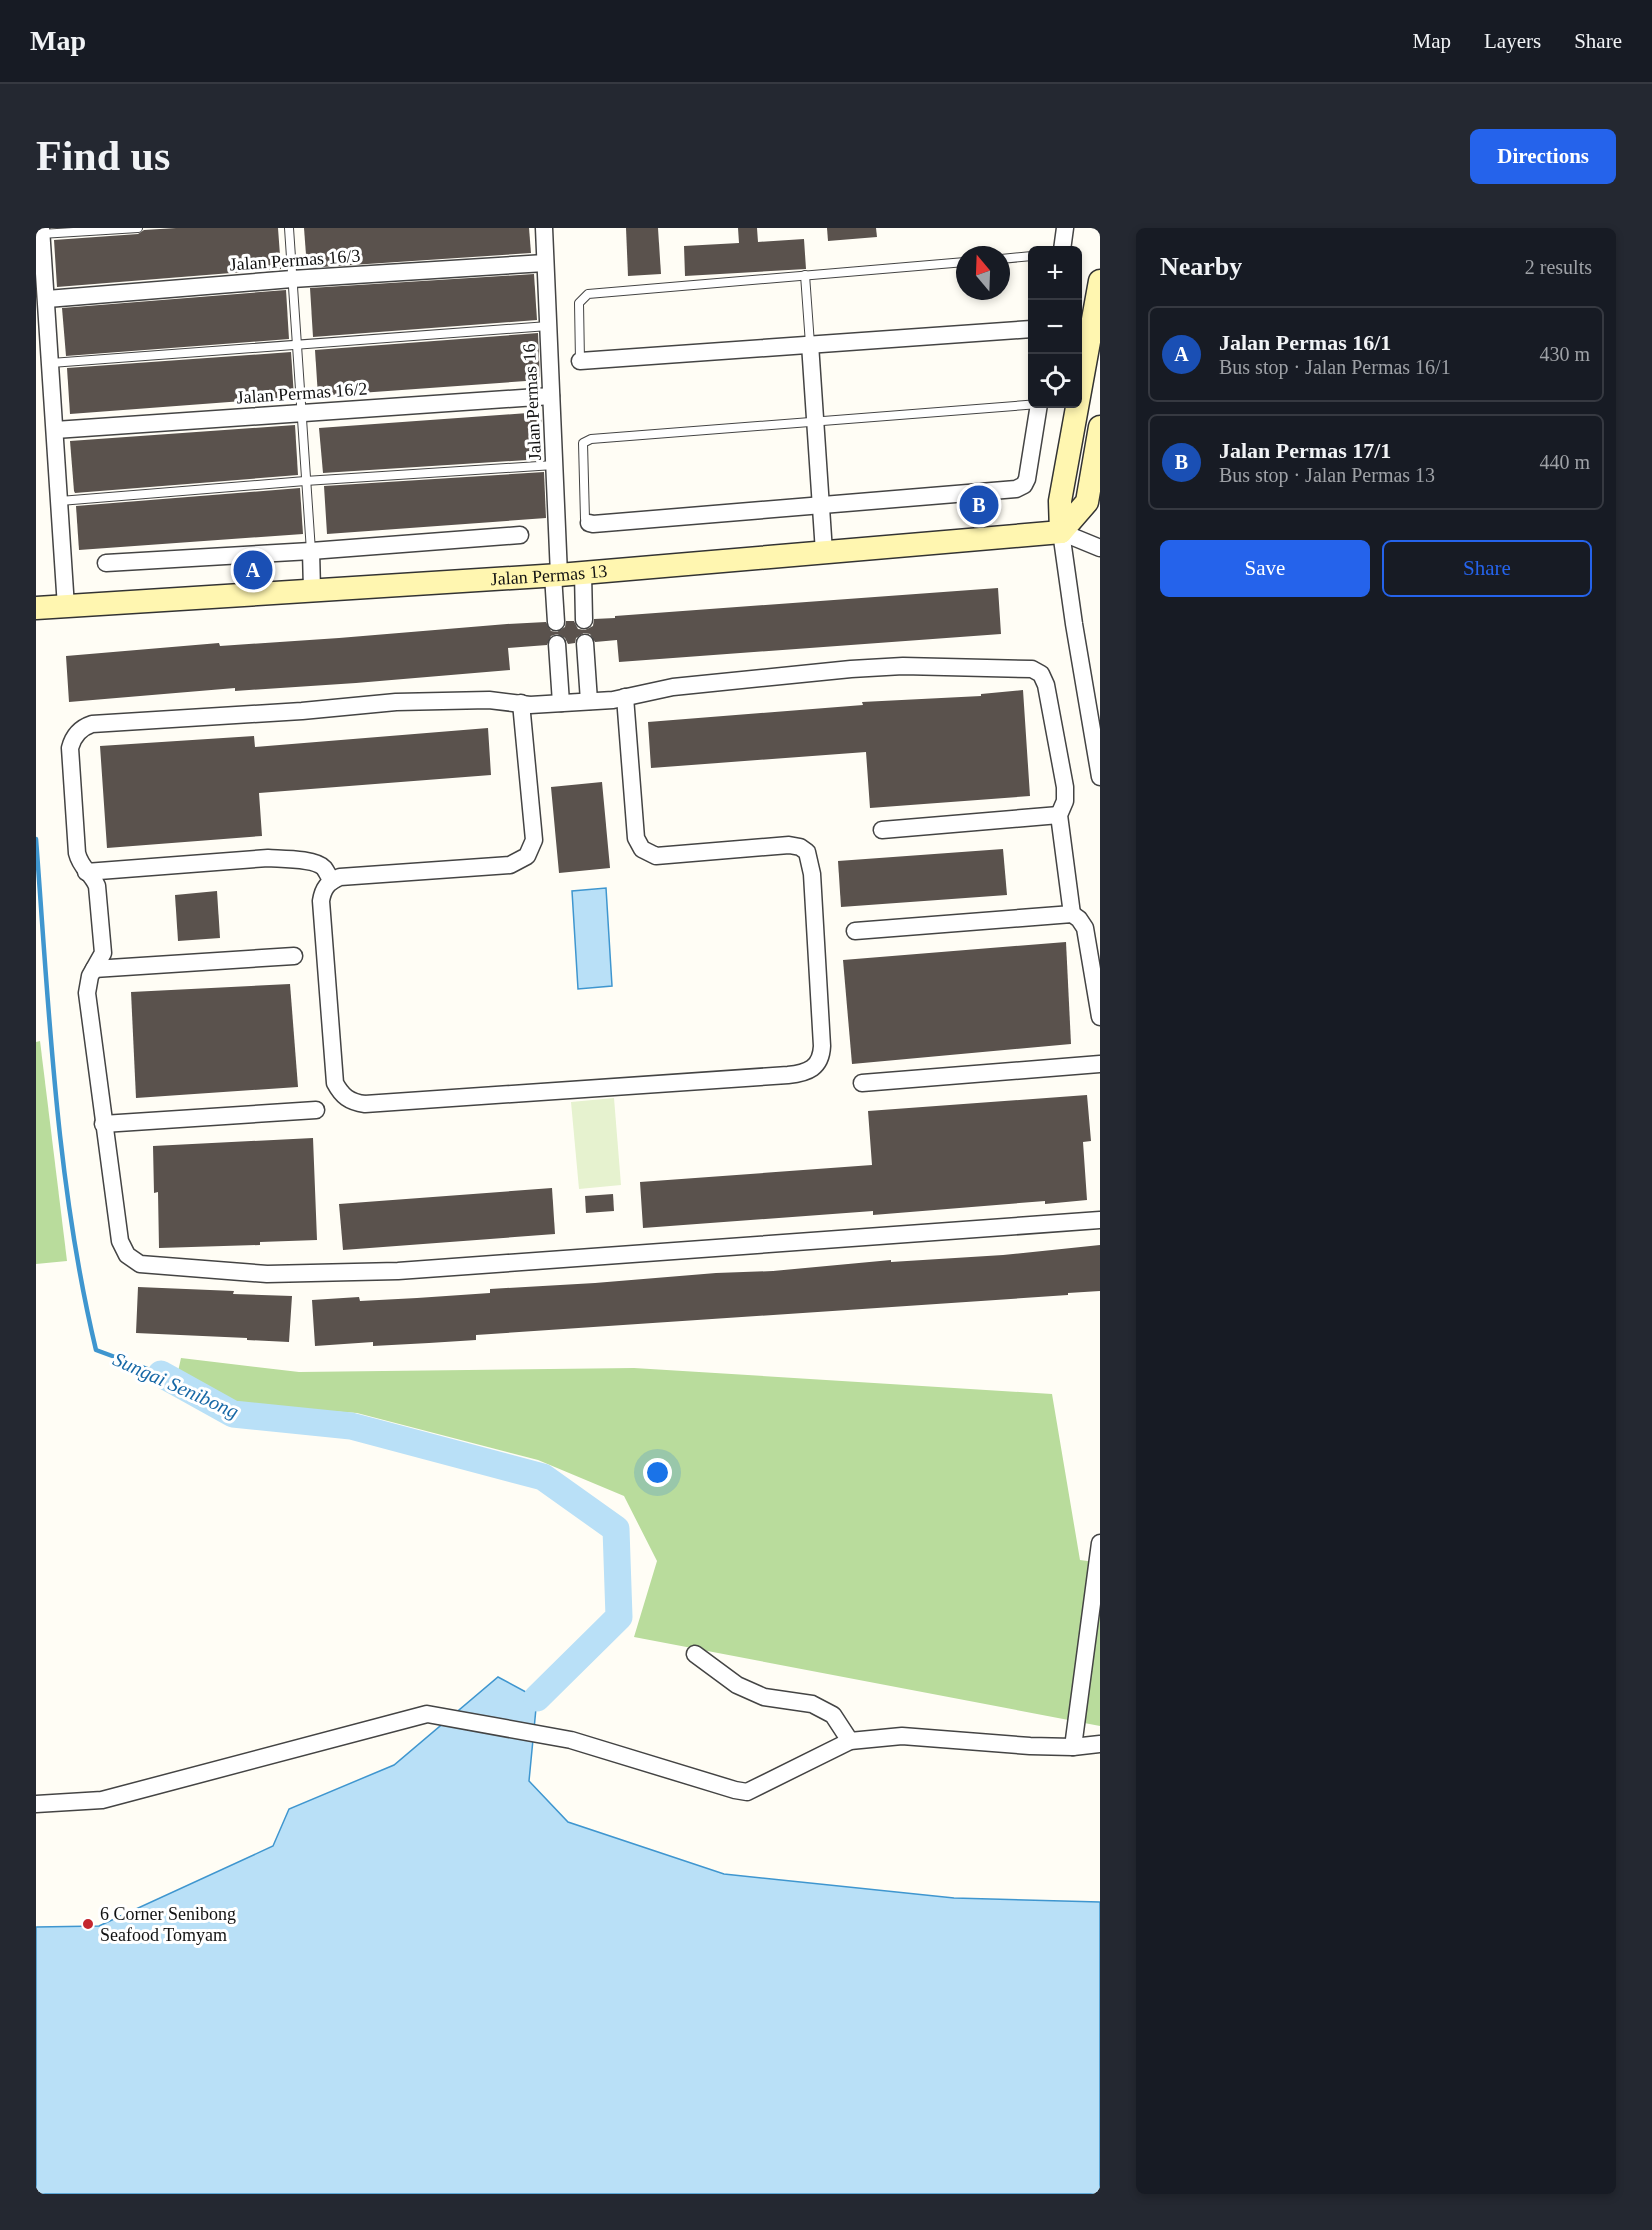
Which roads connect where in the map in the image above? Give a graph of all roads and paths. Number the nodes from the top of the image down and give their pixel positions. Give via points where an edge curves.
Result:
1 (138, 228) edge
2 (289, 228) edge
3 (544, 228) edge
4 (1065, 228) edge
5 (41, 231) edge
6 (1063, 246) edge
7 (1028, 256) edge
8 (1010, 258) edge
9 (545, 263) junction
10 (956, 263) edge
11 (806, 275) junction
12 (292, 279) junction
13 (1100, 281) edge
14 (47, 299) junction
15 (1098, 310) edge
16 (548, 326) junction
17 (1028, 329) edge
18 (296, 343) junction
19 (810, 344) junction
20 (580, 361) joint
21 (51, 363) junction
22 (551, 396) junction
23 (1028, 405) edge
24 (1038, 408) edge
25 (301, 413) junction
26 (815, 421) junction
27 (1100, 427) edge
28 (55, 430) junction
29 (554, 465) junction
30 (305, 481) junction
31 (60, 501) junction
32 (821, 505) junction
33 (589, 523) joint
34 (1061, 531) junction
35 (520, 535) dead end
36 (1100, 548) edge
37 (311, 551) junction
38 (824, 552) junction
39 (106, 563) dead end
40 (583, 573) junction
41 (556, 575) junction
42 (312, 590) junction
43 (66, 607) junction
44 (36, 609) edge
45 (584, 620) dead end
46 (556, 622) dead end
47 (585, 643) dead end
48 (557, 645) dead end
49 (625, 697) junction
50 (589, 701) junction
51 (521, 703) junction
52 (561, 703) junction
53 (1100, 777) edge
54 (1059, 815) junction
55 (882, 830) dead end
56 (86, 872) junction
57 (332, 880) junction
58 (1072, 914) junction
59 (855, 931) dead end
60 (294, 956) dead end
61 (94, 969) junction
62 (1100, 1017) edge
63 (1100, 1064) edge
64 (862, 1083) dead end
65 (316, 1110) dead end
66 (103, 1124) junction
67 (1100, 1220) edge
68 (1100, 1543) edge
69 (695, 1654) dead end
70 (850, 1741) junction
71 (1100, 1744) edge
72 (1073, 1747) junction
73 (36, 1804) edge

1 - 5 lane
2 - 12 lane
3 - 9 street, Jalan Permas 16
4 - 6 street
5 - 14 street
7 - 8 lane
9 - 12 street, Jalan Permas 16/3
9 - 16 street, Jalan Permas 16
10 - 11 lane
11 - 19 lane
11 - 20 lane via 588,294 579,303
12 - 14 street, Jalan Permas 16/3
12 - 18 lane
13 - 15 main road
14 - 21 street
15 - 34 main road via 1060,501
16 - 18 lane
16 - 22 street, Jalan Permas 16
17 - 19 street
18 - 21 lane
18 - 25 lane
19 - 20 street
19 - 26 street
21 - 28 street
22 - 25 street, Jalan Permas 16/2
22 - 29 street, Jalan Permas 16
23 - 26 lane
24 - 32 street via 1028,479 1016,489
25 - 28 street, Jalan Permas 16/2
25 - 30 lane
26 - 32 street
26 - 33 lane via 591,439 583,443 585,519
27 - 34 main road via 1087,502
28 - 31 street
29 - 30 lane
29 - 41 street, Jalan Permas 16
30 - 31 lane
30 - 37 lane
31 - 43 street
32 - 33 street
32 - 38 street
34 - 36 street
34 - 38 main road, Jalan Permas 13
34 - 53 street
35 - 37 street
37 - 39 street
37 - 42 street
38 - 40 main road, Jalan Permas 13
40 - 41 main road, Jalan Permas 13
40 - 45 street
41 - 42 main road, Jalan Permas 13
41 - 46 street, Jalan Permas 16
42 - 43 main road, Jalan Permas 13
43 - 44 main road, Jalan Permas 13
47 - 50 street
48 - 52 street
49 - 50 street
49 - 54 street via 752,677 851,669 953,666 1035,670 1046,685 1065,787
49 - 57 street via 636,838 642,849 656,856 789,845 807,852 812,874 822,1046 814,1069 788,1075 354,1103 346,1099 335,1083 321,901
50 - 52 street
51 - 52 street
51 - 56 street via 396,702 87,726 75,735 69,752 77,853
51 - 57 street via 534,840 527,856 510,865
54 - 55 street
54 - 58 street
56 - 57 street via 268,858 320,865
56 - 61 street via 97,886 103,953
58 - 59 street
58 - 62 street via 1085,928
60 - 61 street
61 - 66 street via 87,993
63 - 64 street
65 - 66 street
66 - 67 street via 120,1241 131,1258 151,1266 267,1274 398,1271
68 - 72 street
69 - 70 street via 737,1685 764,1697 812,1704 833,1715
70 - 72 street via 902,1736
70 - 73 street via 747,1792 571,1740 427,1714 102,1800
71 - 72 street

